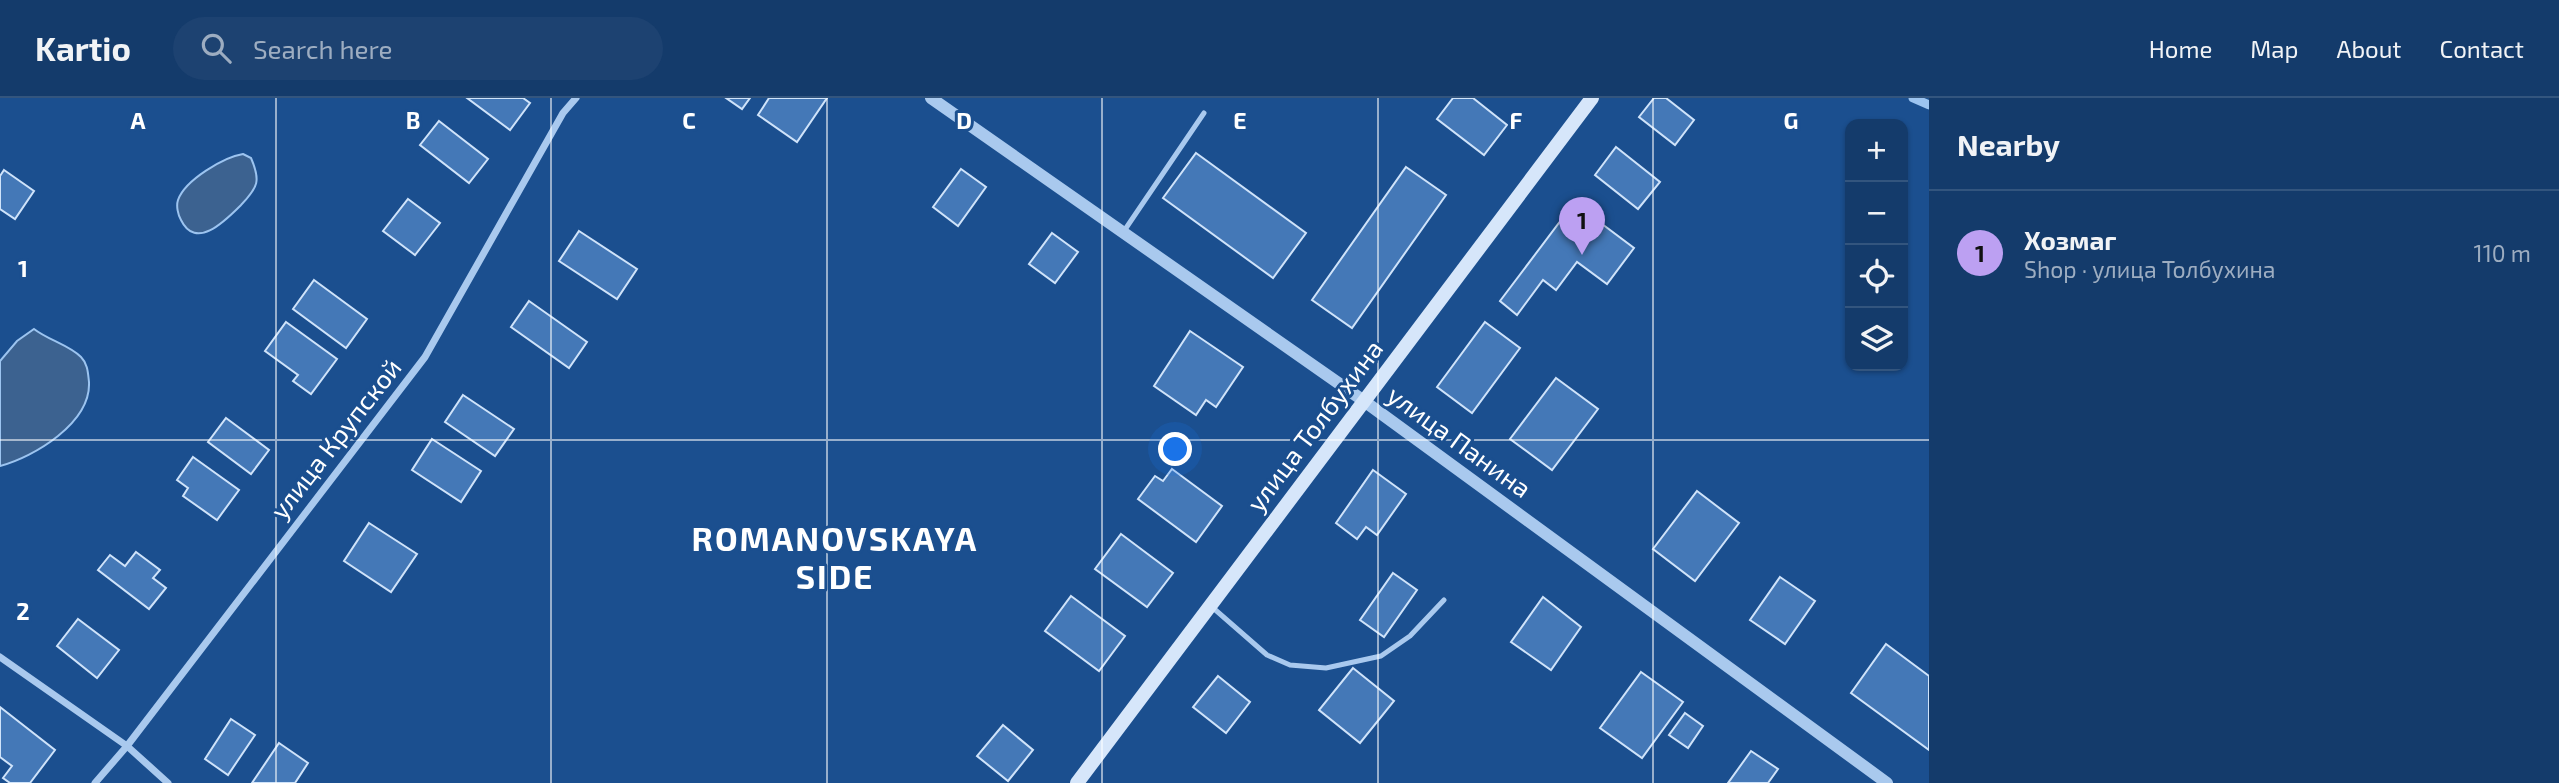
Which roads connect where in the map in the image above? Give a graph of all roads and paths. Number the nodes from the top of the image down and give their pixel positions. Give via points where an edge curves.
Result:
1 (576, 98) edge
2 (930, 98) edge
3 (1592, 98) edge
4 (1204, 113) dead end
5 (1124, 231) junction
6 (1364, 401) junction
7 (1444, 600) dead end
8 (1212, 607) junction
9 (0, 657) edge
10 (127, 746) junction
11 (95, 783) edge
12 (168, 783) edge
13 (1077, 783) edge
14 (1887, 783) edge

1 - 10 street, улица Крупской via 563,113 425,357
2 - 5 street, улица Панина
3 - 6 main road, улица Толбухина
4 - 5 lane
5 - 6 street, улица Панина
6 - 8 main road, улица Толбухина
6 - 14 street, улица Панина
7 - 8 lane via 1410,636 1381,656 1326,668 1290,665 1267,655
8 - 13 main road, улица Толбухина
9 - 10 street
10 - 11 street, улица Крупской
10 - 12 street

